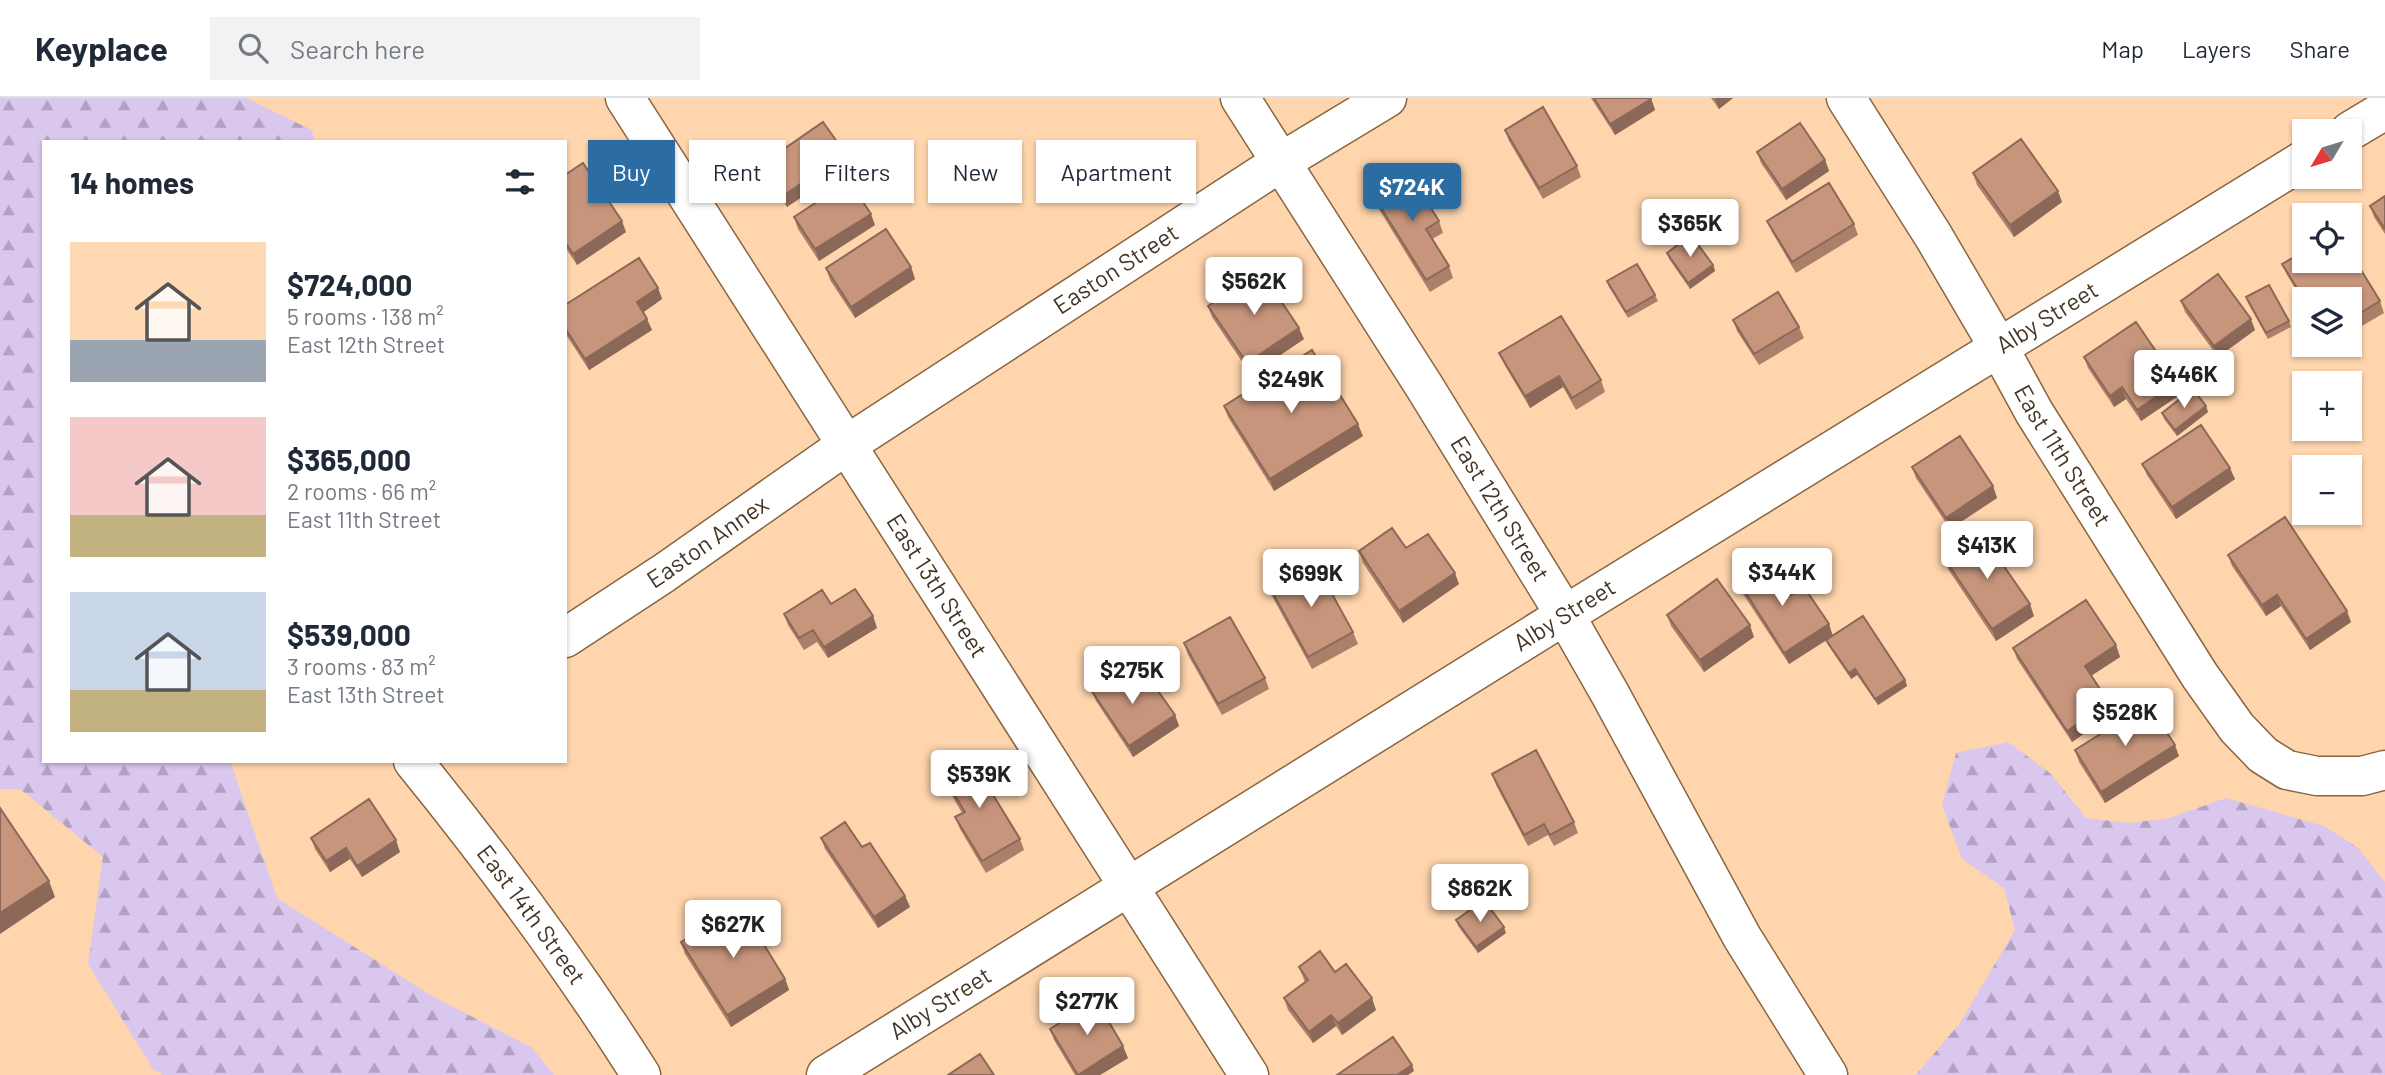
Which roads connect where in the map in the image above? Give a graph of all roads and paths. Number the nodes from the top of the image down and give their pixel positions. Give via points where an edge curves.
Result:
1 (625, 98) edge
2 (1240, 98) edge
3 (1387, 98) edge
4 (1846, 98) edge
5 (2385, 110) edge
6 (2362, 124) edge
7 (1281, 162) junction
8 (2292, 167) edge
9 (1999, 348) junction
10 (848, 444) junction
11 (1565, 615) junction
12 (567, 637) edge
13 (416, 763) edge
14 (2385, 770) edge
15 (1129, 885) junction
16 (641, 1075) edge
17 (826, 1075) edge
18 (1249, 1075) edge
19 (1828, 1075) edge

1 - 10 street, East 13th Street
2 - 7 street, East 12th Street
3 - 7 street, Easton Street
4 - 9 street, East 11th Street
5 - 6 street
7 - 10 street, Easton Street
7 - 11 street, East 12th Street
8 - 9 street, Alby Street
9 - 11 street, Alby Street
9 - 14 street, East 11th Street via 2034,412 2237,728 2263,755 2287,770 2317,776 2362,776
10 - 12 street, Easton Annex
10 - 15 street, East 13th Street
11 - 15 street, Alby Street
11 - 19 street, East 12th Street via 1742,936
13 - 16 street, East 14th Street via 492,860
15 - 17 street, Alby Street
15 - 18 street, East 13th Street

